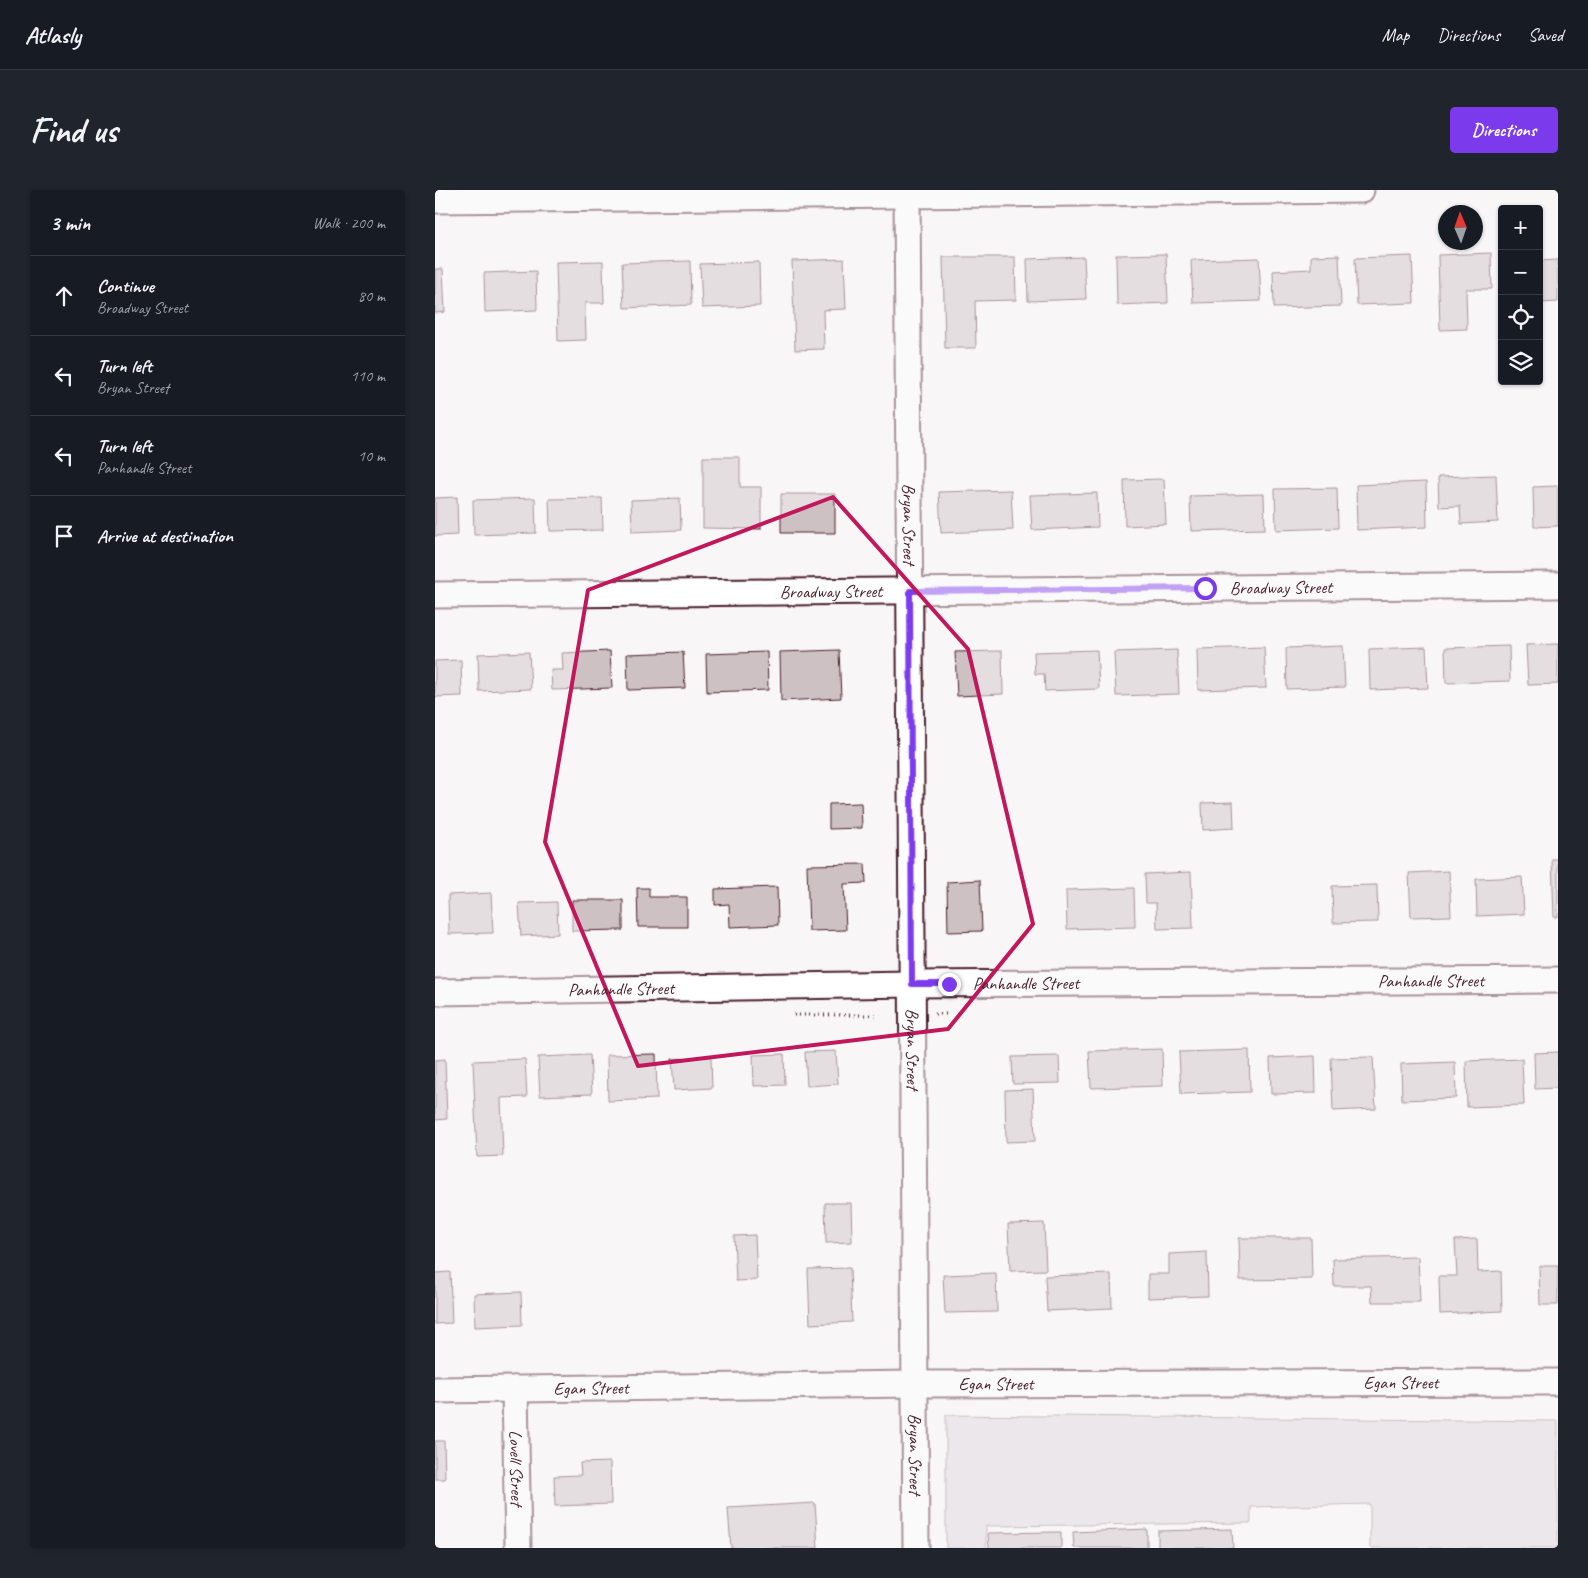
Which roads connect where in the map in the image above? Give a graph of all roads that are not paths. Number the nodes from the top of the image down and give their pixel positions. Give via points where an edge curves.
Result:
1 (1361, 190) edge
2 (907, 192) edge
3 (435, 200) edge
4 (1558, 585) edge
5 (910, 591) junction
6 (435, 595) edge
7 (1558, 980) edge
8 (912, 984) junction
9 (435, 992) edge
10 (1558, 1382) edge
11 (915, 1384) junction
12 (515, 1389) junction
13 (435, 1390) edge
14 (518, 1548) edge
15 (916, 1548) edge

1 - 2 street
2 - 3 street
2 - 5 street, Bryan Street
4 - 5 street, Broadway Street
5 - 6 street, Broadway Street
5 - 8 street, Bryan Street
7 - 8 street, Panhandle Street
8 - 9 street, Panhandle Street
8 - 11 street, Bryan Street
10 - 11 street, Egan Street
11 - 12 street, Egan Street
11 - 15 street, Bryan Street
12 - 13 street, Egan Street
12 - 14 street, Lovell Street

